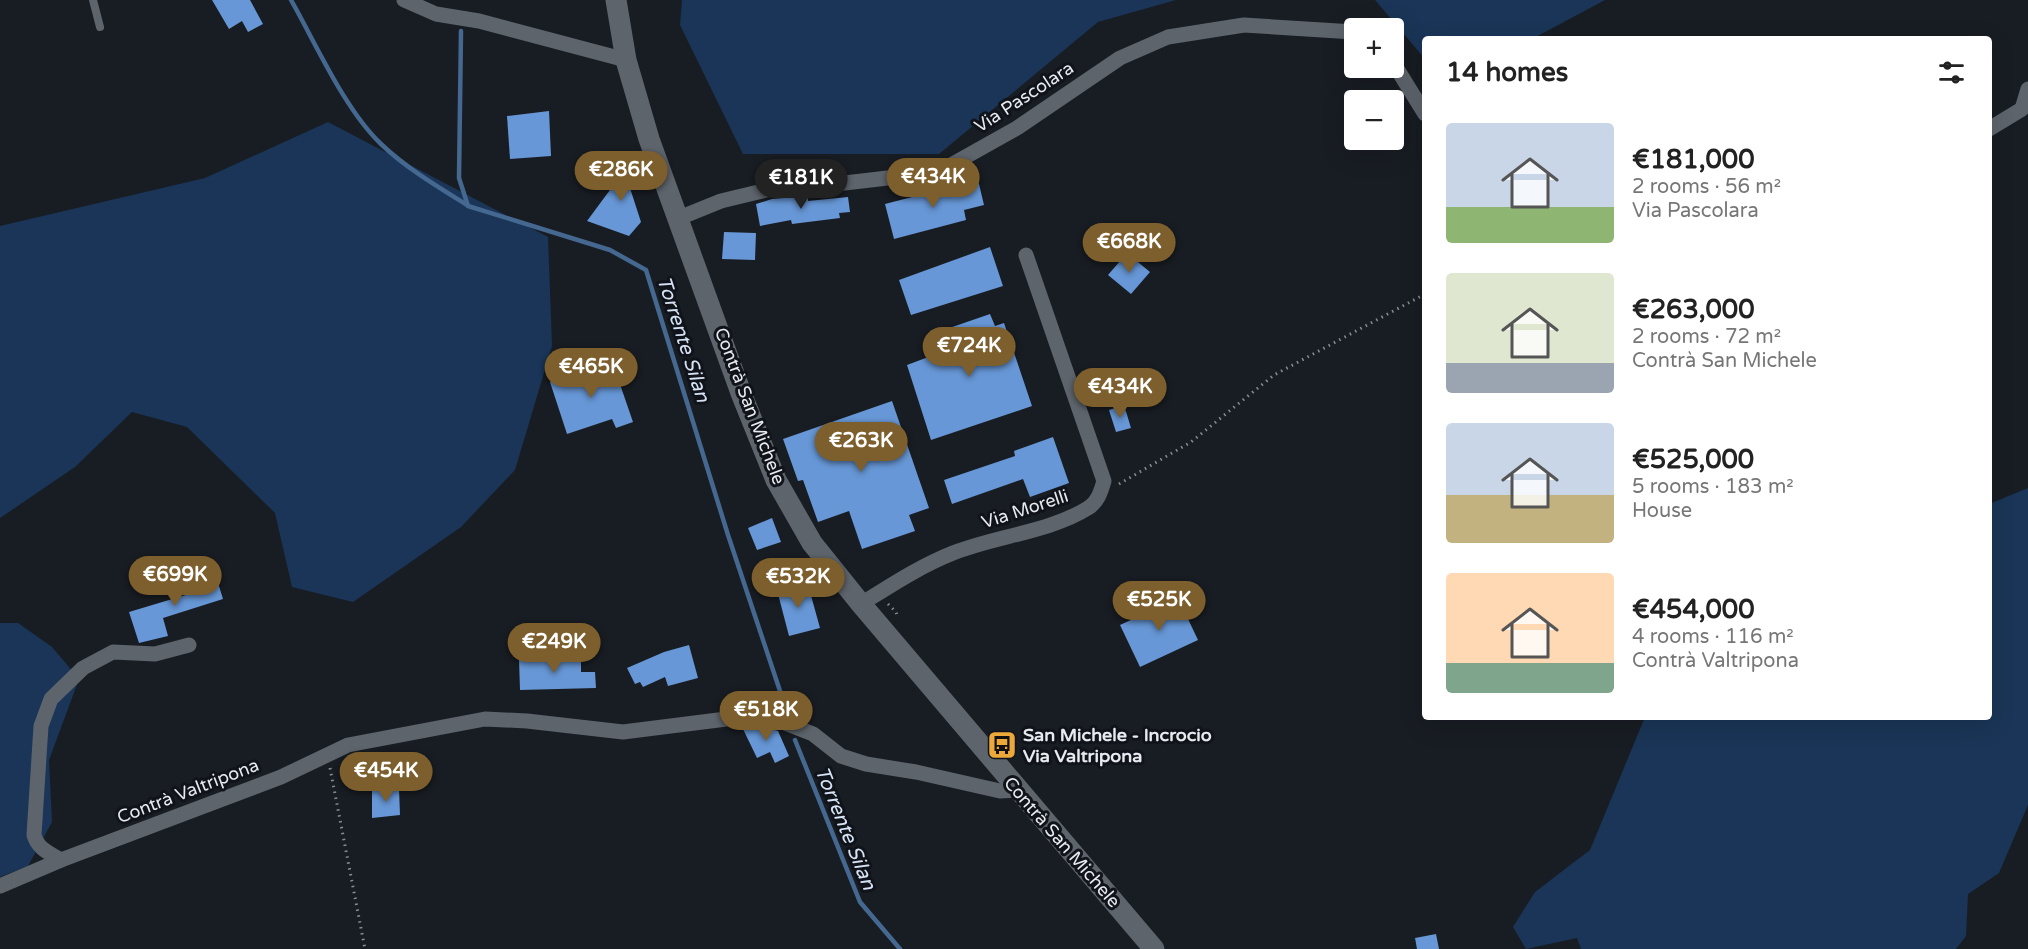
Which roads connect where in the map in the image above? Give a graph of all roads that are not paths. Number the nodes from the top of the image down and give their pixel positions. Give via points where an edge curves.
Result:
1 (93, 0) edge
2 (404, 0) edge
3 (616, 0) edge
4 (100, 27) dead end
5 (1344, 31) edge
6 (626, 60) junction
7 (1403, 78) edge
8 (2028, 89) edge
9 (1422, 109) edge
10 (1992, 127) edge
11 (679, 218) junction
12 (1026, 255) dead end
13 (869, 599) junction
14 (189, 645) dead end
15 (1017, 790) junction
16 (61, 860) junction
17 (0, 886) edge
18 (1154, 949) edge

1 - 4 lane
2 - 6 street via 436,14 479,21
3 - 6 main road, Contrà San Michele
5 - 11 street, Via Pascolara via 1244,25 1167,37 1120,57 1017,128 951,165 922,174 775,188 721,201
6 - 11 main road, Contrà San Michele via 649,139
7 - 9 street
8 - 10 street via 2022,109
11 - 13 main road, Contrà San Michele via 776,480 812,543
12 - 13 street, Via Morelli via 1104,481 1100,495 1090,507 1060,520 953,553
13 - 15 main road, Contrà San Michele
14 - 16 street via 155,654 113,652 83,669 51,699 41,726 34,835 43,850
15 - 16 street, Contrà Valtripona via 1000,791 867,764 841,756 813,734 758,715 623,732 485,719 348,745 281,777
15 - 18 main road, Contrà San Michele
16 - 17 street, Contrà Valtripona

